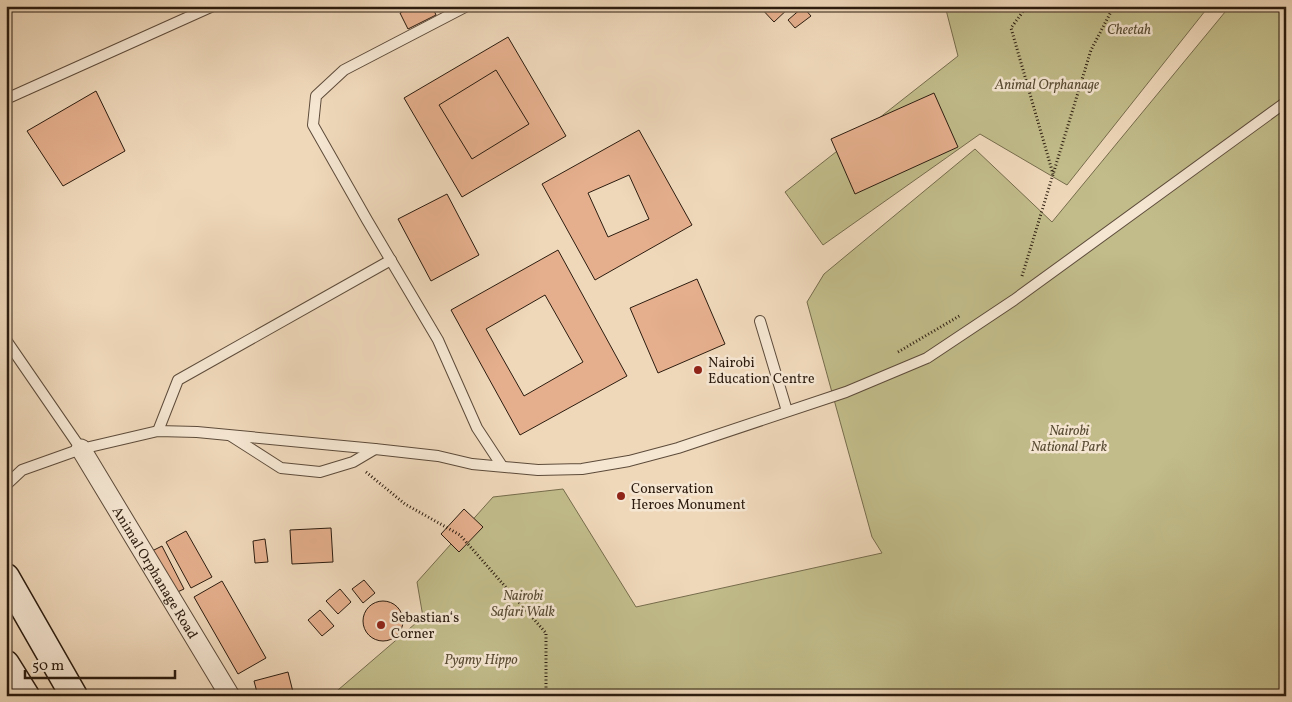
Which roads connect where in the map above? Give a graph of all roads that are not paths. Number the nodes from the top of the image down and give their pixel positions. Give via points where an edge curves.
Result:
1 (213, 6) edge
2 (468, 6) edge
3 (6, 99) edge
4 (1286, 102) edge
5 (390, 260) junction
6 (760, 322) dead end
7 (6, 340) edge
8 (787, 411) junction
9 (158, 431) junction
10 (231, 436) junction
11 (81, 449) junction
12 (375, 449) junction
13 (502, 466) junction
14 (6, 485) edge
15 (6, 577) edge
16 (6, 664) edge
17 (26, 696) edge
18 (74, 696) edge
19 (230, 696) edge

1 - 3 lane
2 - 5 lane via 344,70 316,96 314,125
4 - 8 lane via 942,349 846,392
5 - 9 lane via 178,380
5 - 13 lane via 438,340 477,428
6 - 8 lane
7 - 11 lane
8 - 13 lane via 629,461 582,469 538,470
9 - 10 lane
9 - 11 lane
10 - 12 lane
10 - 12 lane via 281,468 320,472 353,462
11 - 14 lane via 22,470
11 - 19 street, Animal Orphanage Road
12 - 13 lane
15 - 18 main road
16 - 17 main road

